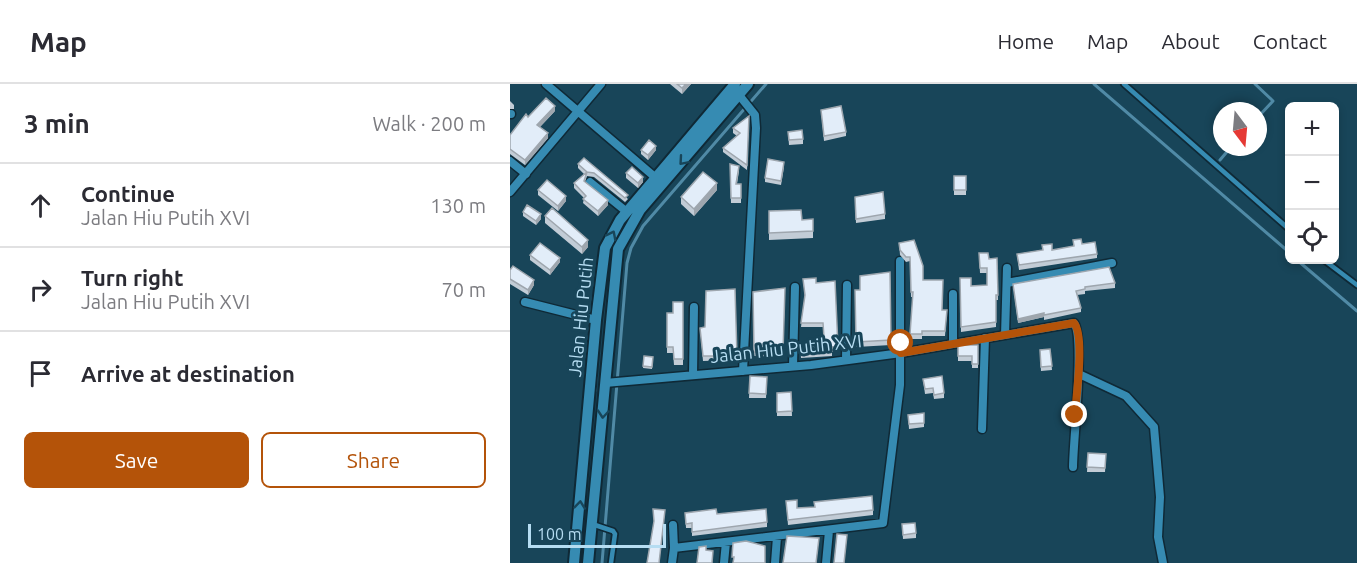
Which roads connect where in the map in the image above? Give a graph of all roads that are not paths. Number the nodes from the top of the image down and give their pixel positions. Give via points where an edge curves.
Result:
1 (546, 84) edge
2 (601, 84) edge
3 (748, 84) edge
4 (1124, 84) edge
5 (737, 89) edge
6 (580, 112) junction
7 (695, 140) junction
8 (510, 161) edge
9 (526, 174) junction
10 (656, 178) junction
11 (590, 182) edge
12 (510, 192) edge
13 (627, 212) junction
14 (1285, 226) edge
15 (900, 261) dead end
16 (1112, 264) dead end
17 (1329, 264) edge
18 (1007, 268) dead end
19 (1007, 283) junction
20 (847, 285) dead end
21 (1357, 285) edge
22 (795, 287) dead end
23 (953, 294) dead end
24 (525, 302) dead end
25 (694, 307) dead end
26 (596, 320) junction
27 (595, 333) junction
28 (608, 335) junction
29 (1005, 335) junction
30 (986, 338) junction
31 (953, 344) junction
32 (901, 353) junction
33 (846, 360) junction
34 (794, 366) junction
35 (743, 371) junction
36 (1078, 374) junction
37 (693, 375) junction
38 (605, 383) junction
39 (982, 429) dead end
40 (1073, 467) dead end
41 (592, 524) junction
42 (673, 525) dead end
43 (829, 531) junction
44 (777, 537) junction
45 (726, 543) junction
46 (674, 548) junction
47 (574, 563) edge
48 (588, 563) edge
49 (611, 563) edge
50 (672, 563) edge
51 (724, 563) edge
52 (775, 563) edge
53 (826, 563) edge
54 (1163, 563) edge

1 - 6 street
2 - 6 street
3 - 5 street
4 - 14 lane
5 - 7 street
5 - 35 street via 755,115 756,128
6 - 9 street
6 - 10 street
7 - 10 street, Jalan Hiu Putih
7 -> 28 street, Jalan Hiu Putih via 621,241
8 - 9 street
9 - 12 street
10 - 13 street, Jalan Hiu Putih
11 - 13 street
26 -> 13 street, Jalan Hiu Putih via 605,248
15 - 32 street
16 - 19 street
17 - 21 lane
18 - 19 street
19 - 29 street
20 - 33 street
22 - 34 street
23 - 31 street
24 - 26 street
25 - 37 street
26 - 27 street, Jalan Hiu Putih
27 - 28 street
47 -> 27 street, Jalan Hiu Putih
28 - 38 street, Jalan Hiu Putih
29 - 30 street, Jalan Hiu Putih XVI
29 - 36 street, Jalan Hiu Putih XVI via 1074,323
30 - 31 street, Jalan Hiu Putih XVI
30 - 39 street
31 - 32 street, Jalan Hiu Putih XVI
32 - 33 street, Jalan Hiu Putih XVI
32 - 43 street via 885,519 877,525
33 - 34 street, Jalan Hiu Putih XVI
34 - 35 street, Jalan Hiu Putih XVI
35 - 37 street, Jalan Hiu Putih XVI
36 - 40 street, Jalan Hiu Putih XVI
36 - 54 street via 1126,396 1154,427 1160,497 1158,537
37 - 38 street, Jalan Hiu Putih XVI
38 -> 41 street, Jalan Hiu Putih
41 - 48 street, Jalan Hiu Putih
41 - 49 lane via 615,534
42 - 46 street
43 - 44 street
43 - 53 street
44 - 45 street
44 - 52 street
45 - 46 street
45 - 51 street
46 - 50 street

